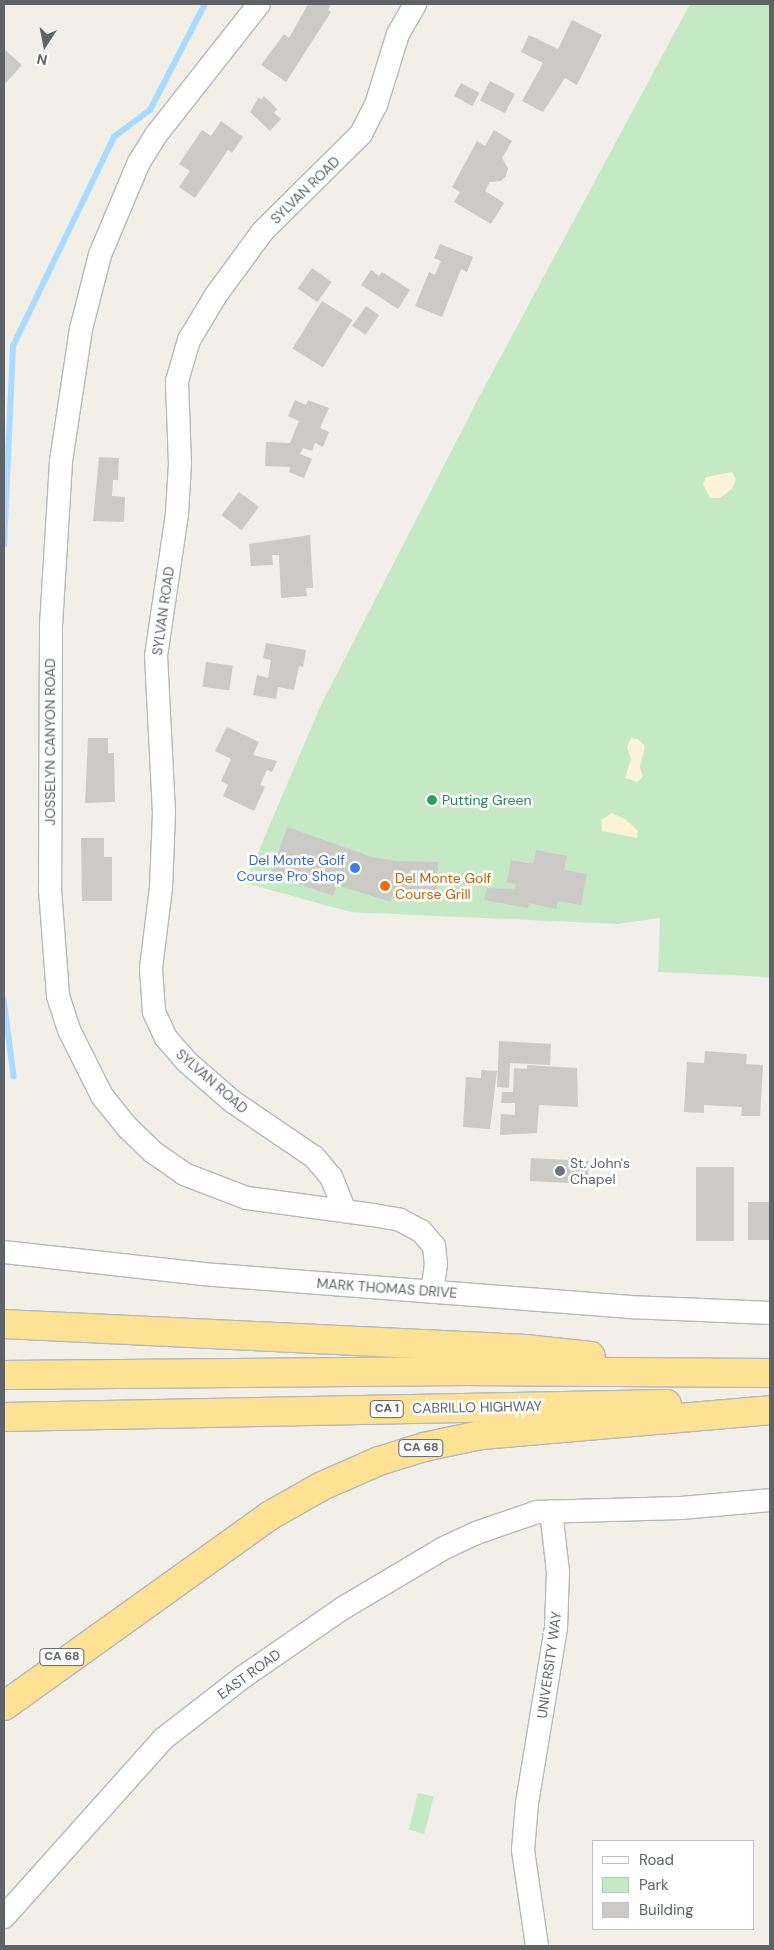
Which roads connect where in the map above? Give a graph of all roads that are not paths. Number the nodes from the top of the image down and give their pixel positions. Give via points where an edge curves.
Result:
1 (259, 4) edge
2 (415, 4) edge
3 (345, 1211) junction
4 (4, 1252) edge
5 (432, 1292) junction
6 (770, 1313) edge
7 (4, 1317) edge
8 (4, 1324) edge
9 (39, 1325) junction
10 (711, 1373) junction
11 (770, 1373) edge
12 (4, 1376) edge
13 (770, 1403) edge
14 (770, 1410) edge
15 (4, 1417) edge
16 (770, 1500) edge
17 (551, 1511) junction
18 (118, 1622) junction
19 (4, 1689) edge
20 (4, 1706) edge
21 (4, 1917) edge
22 (537, 1946) edge

1 - 3 street, JOSSELYN CANYON ROAD via 156,135 139,162 100,255 81,329 61,462 51,618 49,785 54,959 58,996 86,1066 102,1096 153,1152 184,1174 247,1198
2 - 3 street, SYLVAN ROAD via 398,34 376,105 361,134 263,231 216,294 189,340 176,381 180,464 177,513 156,656 164,813 161,888 151,968 154,1012 166,1038 187,1062 234,1102 314,1157 331,1177
3 - 5 street, JOSSELYN CANYON ROAD via 400,1220 421,1230 434,1246 436,1264
4 - 5 street, MARK THOMAS DRIVE via 202,1274
5 - 6 street, MARK THOMAS DRIVE via 668,1310
7 - 9 highway
8 - 9 highway
9 - 10 highway via 525,1349
10 - 11 highway
10 - 12 highway via 484,1371
13 - 15 highway, CABRILLO HIGHWAY / CA 1
14 - 18 highway, CA 68 via 482,1435 396,1455 341,1477 292,1502
16 - 17 street via 681,1508
17 - 21 street, EAST ROAD via 521,1516 444,1548 343,1608 243,1677 164,1739
17 - 22 street, UNIVERSITY WAY via 558,1572 556,1628 527,1803 523,1850
18 - 19 highway, CA 68
18 - 20 highway

